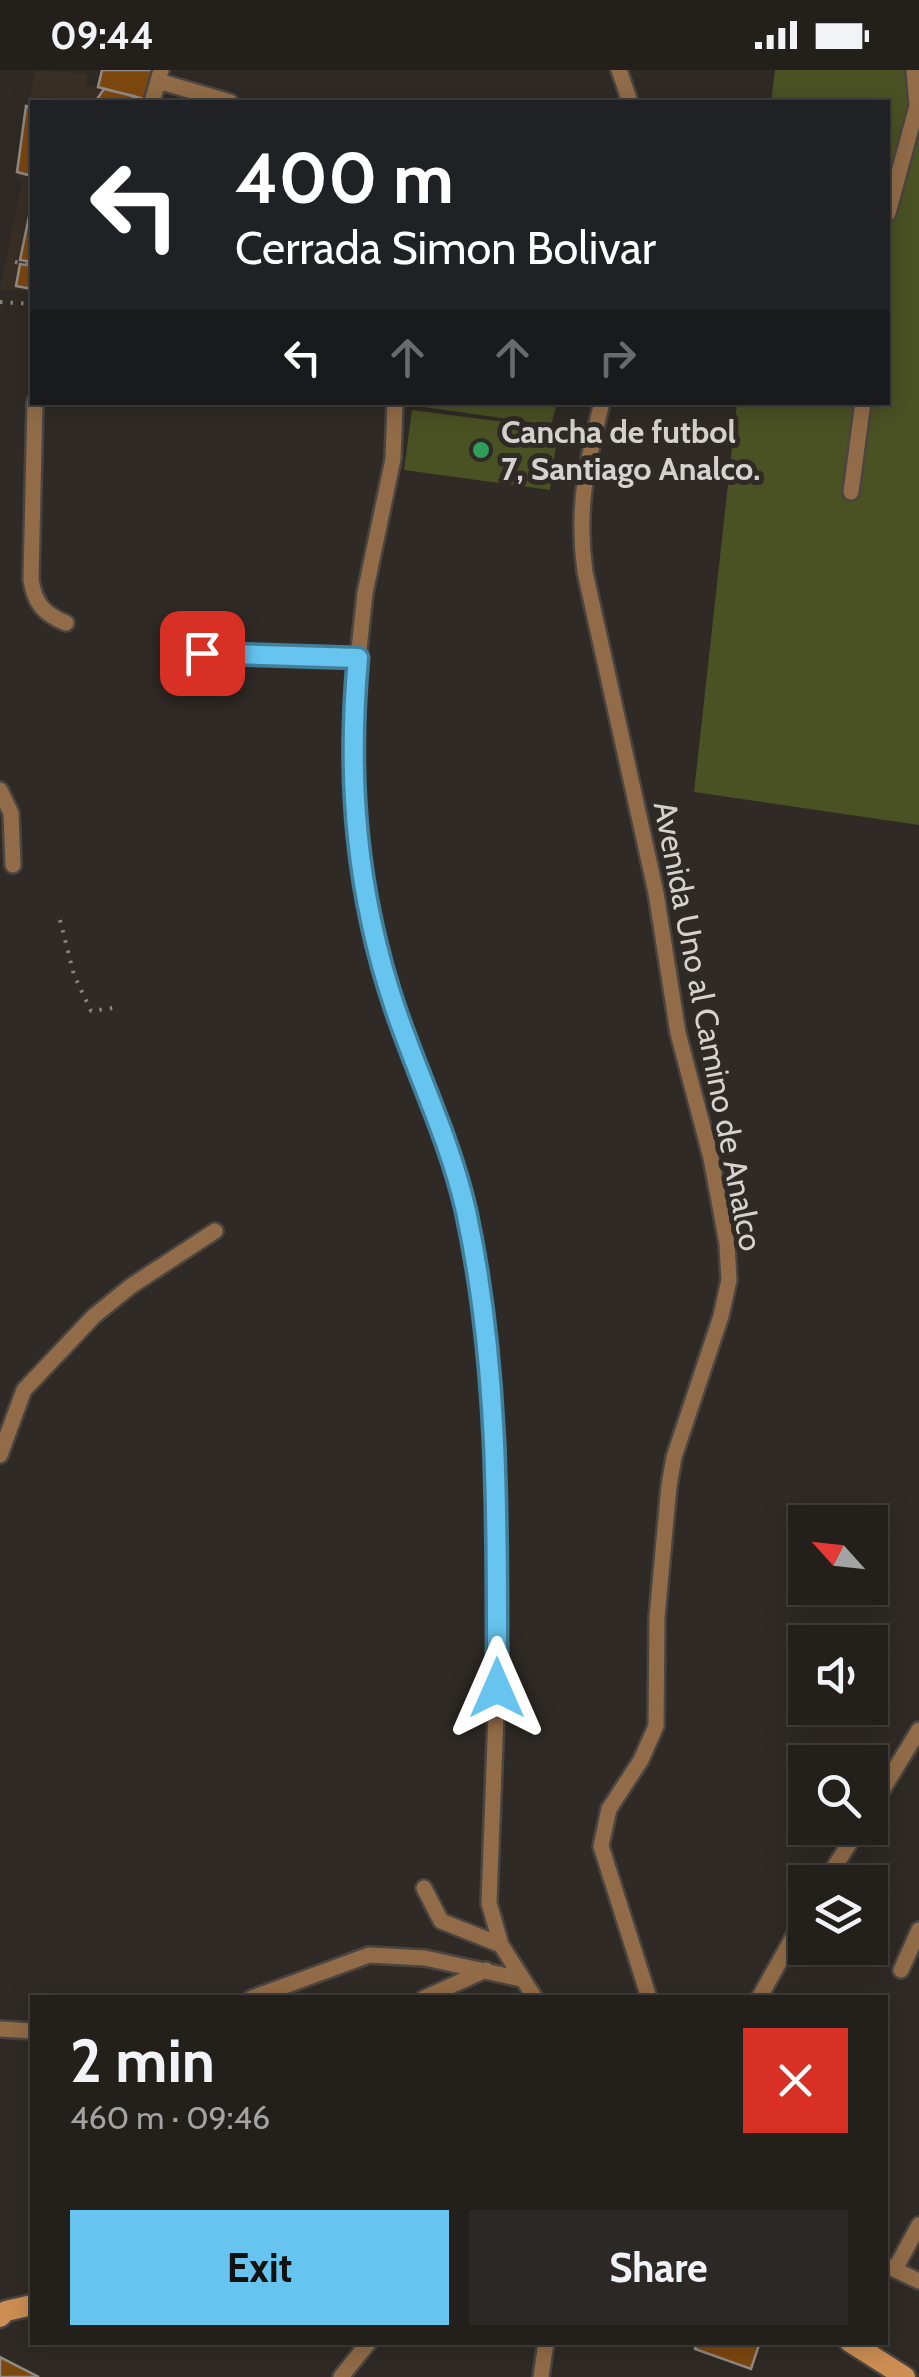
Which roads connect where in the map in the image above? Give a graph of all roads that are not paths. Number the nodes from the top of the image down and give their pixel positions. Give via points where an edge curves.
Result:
1 (619, 70) edge
2 (914, 70) edge
3 (160, 76) edge
4 (153, 100) edge
5 (225, 100) edge
6 (629, 100) edge
7 (890, 205) edge
8 (35, 405) edge
9 (395, 405) edge
10 (601, 405) edge
11 (863, 405) edge
12 (852, 492) dead end
13 (66, 623) dead end
14 (202, 653) dead end
15 (358, 658) junction
16 (0, 790) edge
17 (14, 866) dead end
18 (215, 1231) dead end
19 (0, 1455) edge
20 (919, 1730) edge
21 (888, 1781) edge
22 (424, 1888) dead end
23 (919, 1930) edge
24 (501, 1945) junction
25 (788, 1946) edge
26 (486, 1970) junction
27 (901, 1970) dead end
28 (521, 1979) junction
29 (260, 1995) edge
30 (431, 1995) edge
31 (533, 1995) edge
32 (648, 1995) edge
33 (761, 1995) edge
34 (0, 2029) edge
35 (30, 2031) edge
36 (919, 2225) edge
37 (890, 2267) edge
38 (919, 2281) edge
39 (30, 2306) edge
40 (2, 2313) edge
41 (367, 2345) edge
42 (546, 2345) edge
43 (855, 2345) edge
44 (341, 2377) edge
45 (541, 2377) edge
46 (905, 2377) edge

1 - 6 street
2 - 7 street via 918,106
3 - 4 street
3 - 5 street
8 - 13 street via 31,580 42,610
9 - 15 street
10 - 32 street, Avenida Uno al Camino de Analco via 582,481 585,572 728,1262 722,1316 669,1486 656,1726 609,1809 601,1846
11 - 12 street
14 - 15 street
15 - 24 street via 350,744 359,860 394,1005 448,1144 466,1212 490,1359 497,1688 489,1904
16 - 17 street via 11,812
18 - 19 street via 94,1316 24,1390
20 - 21 street
22 - 24 street via 441,1921
23 - 27 street
24 - 28 street
25 - 33 street
26 - 28 street
26 - 29 street via 369,1955
26 - 30 street
28 - 31 street
34 - 35 street
36 - 37 street
37 - 38 street
39 - 40 street
41 - 44 street
42 - 45 street
43 - 46 street

